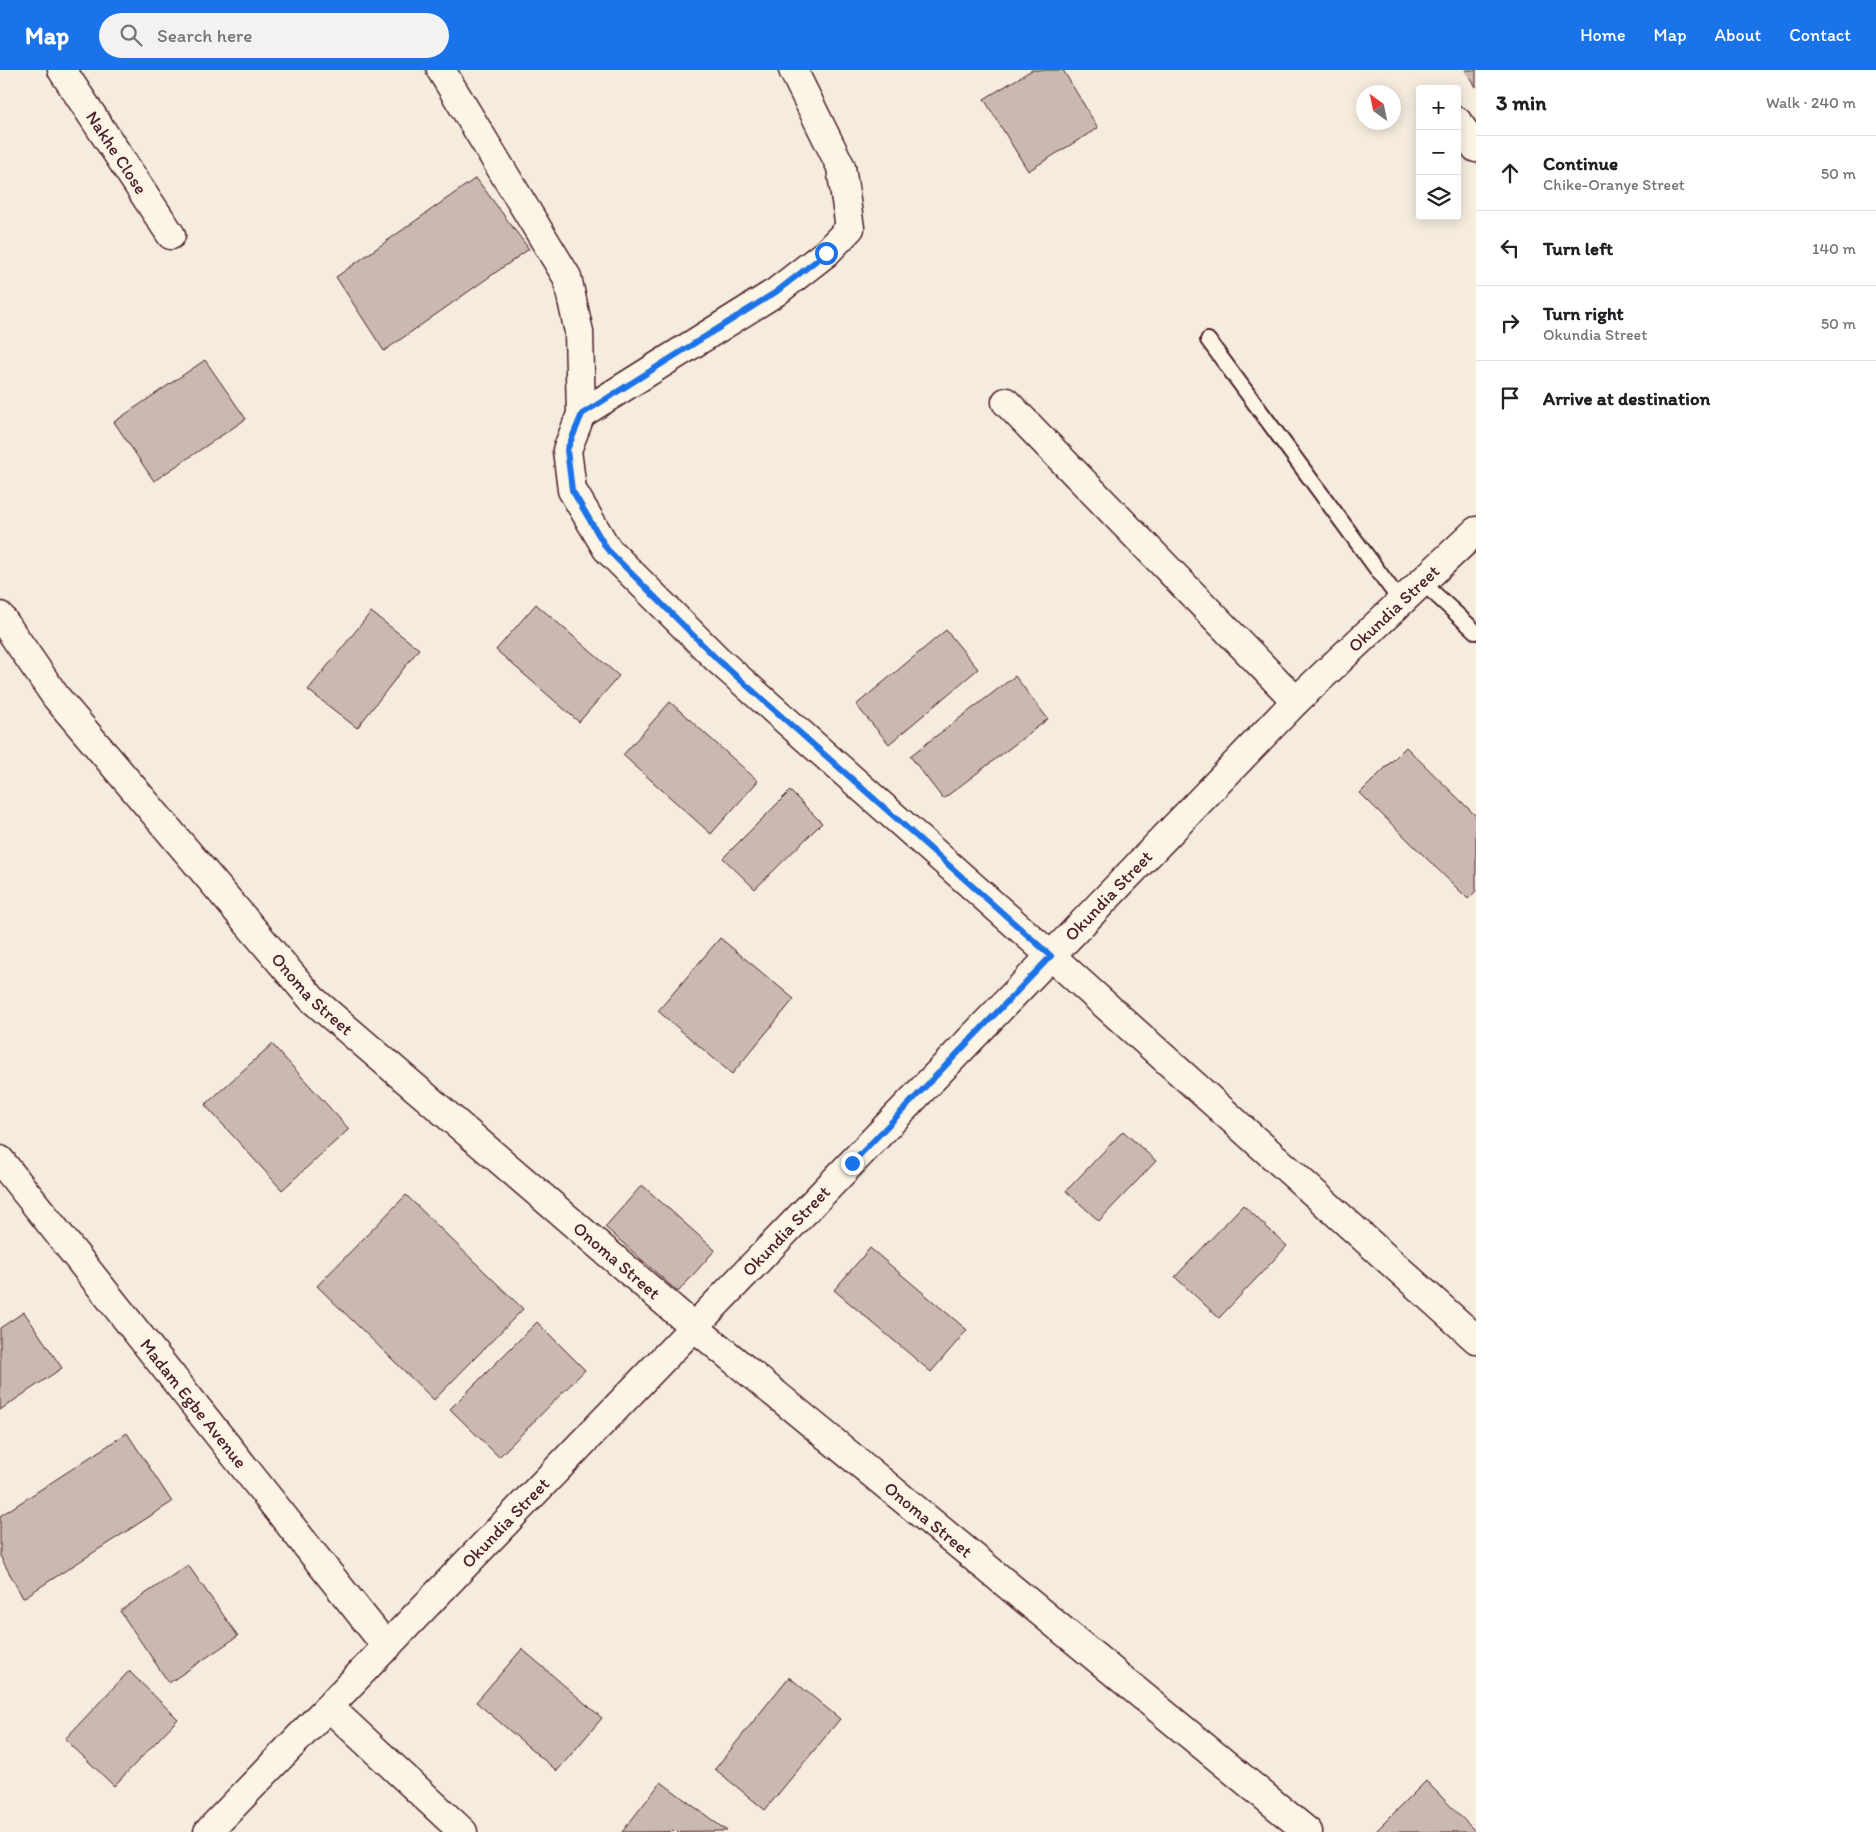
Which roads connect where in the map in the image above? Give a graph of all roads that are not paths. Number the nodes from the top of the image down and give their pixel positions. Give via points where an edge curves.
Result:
1 (62, 70) edge
2 (441, 70) edge
3 (793, 70) edge
4 (1461, 127) edge
5 (1476, 148) edge
6 (171, 235) dead end
7 (1208, 340) dead end
8 (1006, 402) dead end
9 (582, 414) junction
10 (1476, 531) edge
11 (1422, 582) junction
12 (1401, 602) junction
13 (0, 616) edge
14 (1476, 632) edge
15 (1296, 701) junction
16 (1051, 956) junction
17 (0, 1160) edge
18 (694, 1327) junction
19 (1476, 1338) edge
20 (387, 1647) junction
21 (329, 1707) junction
22 (208, 1832) edge
23 (463, 1832) edge
24 (1308, 1832) edge

1 - 6 street, Nakhe Close
2 - 9 street via 567,277 579,332
3 - 9 street via 842,167 850,228 826,253 776,292
4 - 5 street
7 - 12 lane
8 - 15 street
9 - 16 street via 567,450 572,490 607,549 717,659
10 - 11 street, Okundia Street
11 - 12 street, Okundia Street
11 - 14 lane
12 - 15 street, Okundia Street
13 - 18 street, Onoma Street via 56,698 312,999
15 - 16 street, Okundia Street
16 - 18 street, Okundia Street
16 - 19 street
17 - 20 street, Madam Egbe Avenue
18 - 20 street, Okundia Street
18 - 24 street, Onoma Street
20 - 21 street, Okundia Street
21 - 22 street, Okundia Street
21 - 23 street

